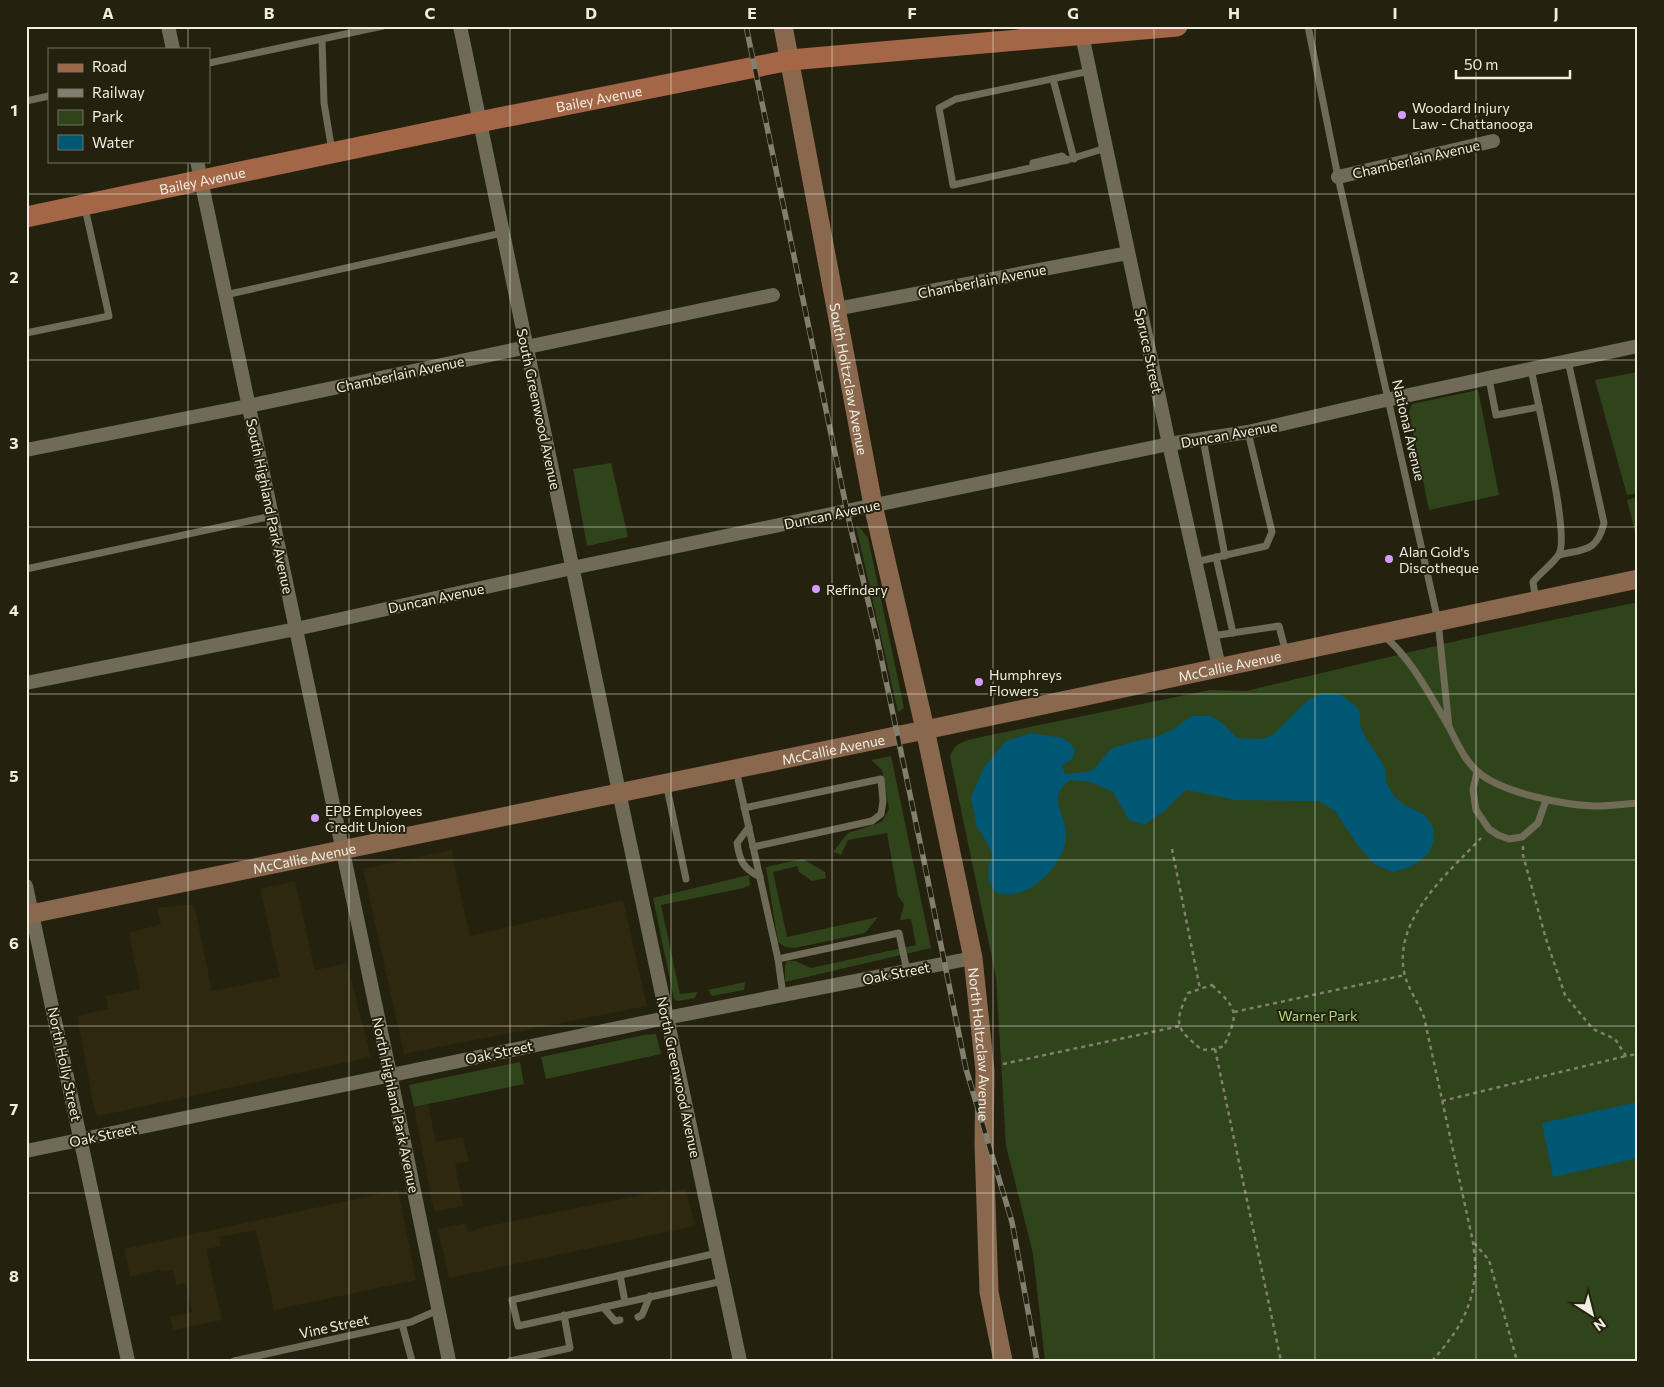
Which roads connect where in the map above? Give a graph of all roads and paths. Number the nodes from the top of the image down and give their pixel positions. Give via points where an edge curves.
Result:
1 (168, 26) edge
2 (383, 26) edge
3 (460, 26) edge
4 (783, 26) edge
5 (1177, 26) edge
6 (1308, 26) edge
7 (1082, 35) junction
8 (322, 40) junction
9 (173, 48) edge
10 (790, 60) junction
11 (210, 63) edge
12 (1090, 71) junction
13 (1053, 79) junction
14 (48, 96) edge
15 (26, 100) edge
16 (479, 122) junction
17 (1494, 141) dead end
18 (1106, 148) junction
19 (332, 154) junction
20 (1070, 159) junction
21 (199, 171) edge
22 (1338, 177) junction
23 (85, 205) junction
24 (26, 217) edge
25 (502, 234) junction
26 (1128, 253) junction
27 (225, 295) junction
28 (773, 295) dead end
29 (836, 309) junction
30 (26, 334) edge
31 (1638, 346) edge
32 (526, 347) junction
33 (1568, 361) junction
34 (1530, 370) junction
35 (1488, 378) junction
36 (1389, 400) junction
37 (248, 406) junction
38 (1539, 407) junction
39 (1248, 432) junction
40 (1203, 439) junction
41 (1168, 444) junction
42 (26, 450) edge
43 (873, 505) junction
44 (272, 516) junction
45 (1559, 555) junction
46 (1225, 556) junction
47 (1216, 557) junction
48 (1195, 562) junction
49 (572, 568) junction
50 (26, 569) edge
51 (1638, 579) edge
52 (1536, 601) junction
53 (1438, 621) junction
54 (296, 629) junction
55 (1233, 633) junction
56 (1381, 633) junction
57 (1212, 636) junction
58 (1286, 653) junction
59 (1220, 667) junction
60 (26, 683) edge
61 (1450, 727) junction
62 (925, 730) junction
63 (736, 768) junction
64 (1477, 772) junction
65 (666, 783) junction
66 (619, 792) junction
67 (1546, 800) junction
68 (1638, 803) edge
69 (744, 808) junction
70 (749, 827) junction
71 (1489, 829) junction
72 (1522, 837) junction
73 (754, 847) junction
74 (1172, 848) dead end
75 (342, 850) junction
76 (760, 877) junction
77 (686, 879) dead end
78 (26, 886) edge
79 (29, 914) edge
80 (778, 958) junction
81 (973, 958) junction
82 (907, 971) junction
83 (1405, 975) junction
84 (1200, 989) junction
85 (783, 995) junction
86 (1234, 1012) junction
87 (666, 1018) junction
88 (1180, 1026) junction
89 (1215, 1049) junction
90 (1638, 1054) edge
91 (1626, 1056) junction
92 (1003, 1064) dead end
93 (390, 1074) junction
94 (1442, 1101) junction
95 (81, 1140) junction
96 (26, 1151) edge
97 (1473, 1242) junction
98 (717, 1253) junction
99 (620, 1275) junction
100 (723, 1281) junction
101 (650, 1296) junction
102 (625, 1302) junction
103 (603, 1307) junction
104 (438, 1310) junction
105 (564, 1316) junction
106 (638, 1316) dead end
107 (620, 1320) dead end
108 (402, 1324) junction
109 (128, 1361) edge
110 (234, 1361) edge
111 (412, 1361) edge
112 (449, 1361) edge
113 (510, 1361) edge
114 (740, 1361) edge
115 (1003, 1361) edge
116 (1282, 1361) edge
117 (1432, 1361) edge
118 (1517, 1361) edge

1 - 9 street
2 - 8 lane
3 - 16 street, South Greenwood Avenue
4 - 10 main road, South Holtzclaw Avenue
5 - 7 main road, Bailey Avenue
6 - 22 lane, National Avenue
7 - 10 main road, Bailey Avenue
7 - 12 street, Spruce Street
8 - 11 lane
8 - 19 lane via 324,103
10 - 16 main road, Bailey Avenue
10 - 29 main road, South Holtzclaw Avenue
12 - 13 lane
12 - 18 street, Spruce Street
13 - 20 lane
13 - 20 lane via 956,98 939,108 953,185
14 - 15 lane
16 - 19 main road, Bailey Avenue
16 - 25 street, South Greenwood Avenue
17 - 22 street, Chamberlain Avenue
18 - 20 lane
18 - 26 street, Spruce Street
19 - 21 main road, Bailey Avenue
21 - 23 main road, Bailey Avenue
21 - 27 street, South Highland Park Avenue
22 - 36 lane, National Avenue
23 - 24 main road, Bailey Avenue
23 - 30 lane via 109,316
25 - 27 lane
25 - 32 street, South Greenwood Avenue
26 - 29 street, Chamberlain Avenue
26 - 41 street, Spruce Street
27 - 37 street, South Highland Park Avenue
28 - 32 street, Chamberlain Avenue
29 - 43 main road, South Holtzclaw Avenue
31 - 33 street, Duncan Avenue
32 - 37 street, Chamberlain Avenue
32 - 49 street, South Greenwood Avenue
33 - 34 street, Duncan Avenue
33 - 45 lane via 1604,523 1601,536 1592,547
34 - 35 street, Duncan Avenue
34 - 38 lane
35 - 36 street, Duncan Avenue
35 - 38 lane via 1496,415
36 - 39 street, Duncan Avenue
36 - 53 lane, National Avenue
37 - 42 street, Chamberlain Avenue
37 - 44 street, South Highland Park Avenue
38 - 45 lane via 1560,521 1562,543
39 - 40 street, Duncan Avenue
39 - 46 lane via 1272,532 1266,546
40 - 41 street, Duncan Avenue
40 - 46 lane
41 - 43 street, Duncan Avenue
41 - 48 street, Spruce Street
43 - 49 street, Duncan Avenue
43 - 62 main road, South Holtzclaw Avenue
44 - 50 lane
44 - 54 street, South Highland Park Avenue
45 - 52 lane via 1533,582
46 - 47 lane
47 - 48 lane
47 - 55 lane
48 - 57 street, Spruce Street
49 - 54 street, Duncan Avenue
49 - 66 street, South Greenwood Avenue
51 - 52 main road, McCallie Avenue
52 - 53 main road, McCallie Avenue
53 - 56 main road, McCallie Avenue
53 - 61 lane, National Avenue
54 - 60 street, Duncan Avenue
54 - 75 street, South Highland Park Avenue
55 - 57 lane
55 - 58 lane via 1279,626
56 - 58 main road, McCallie Avenue
56 - 61 lane via 1408,662
57 - 59 street, Spruce Street
58 - 59 main road, McCallie Avenue
59 - 62 main road, McCallie Avenue
61 - 64 lane via 1463,754
62 - 63 main road, McCallie Avenue
62 - 81 main road, North Holtzclaw Avenue
63 - 65 main road, McCallie Avenue
63 - 69 lane
64 - 67 lane via 1494,784
64 - 71 lane via 1473,790 1476,810
65 - 66 main road, McCallie Avenue
65 - 77 lane
66 - 75 main road, McCallie Avenue
66 - 87 street, North Greenwood Avenue
67 - 68 lane via 1595,806
67 - 72 lane via 1538,823
69 - 70 lane
69 - 73 lane via 881,779 881,814 872,821
70 - 73 lane
70 - 76 lane via 737,843 739,858 747,870
71 - 72 lane via 1509,839
71 - 83 path via 1414,916 1406,935 1402,964
72 - 91 path via 1523,855 1565,995 1593,1029 1615,1039
73 - 76 lane
74 - 84 path
75 - 79 main road, McCallie Avenue
75 - 93 street, North Highland Park Avenue
76 - 80 lane
78 - 79 street, North Holly Street
79 - 95 street, North Holly Street
80 - 82 lane via 899,933
80 - 85 lane
81 - 82 street, Oak Street
81 - 115 main road, North Holtzclaw Avenue via 985,1071 989,1292
82 - 85 street, Oak Street
83 - 86 path
83 - 94 path via 1424,1017
84 - 86 path via 1212,985
84 - 88 path via 1188,993 1179,1013
85 - 87 street, Oak Street
86 - 89 path via 1234,1022 1224,1046
87 - 93 street, Oak Street
87 - 98 street, North Greenwood Avenue
88 - 89 path via 1182,1033 1202,1050
88 - 92 path
89 - 116 path
90 - 91 path
91 - 94 path
93 - 95 street, Oak Street
93 - 104 street, North Highland Park Avenue
94 - 97 path
95 - 96 street, Oak Street
95 - 109 street, North Holly Street
97 - 117 path via 1475,1273 1470,1304 1458,1330
97 - 118 path via 1489,1260
98 - 99 lane
98 - 100 street, North Greenwood Avenue
99 - 102 lane
99 - 105 lane via 512,1300 518,1326
100 - 101 lane
100 - 114 street, North Greenwood Avenue
101 - 102 lane
101 - 106 lane via 642,1315
102 - 103 lane
103 - 105 lane
103 - 107 lane via 616,1321
104 - 108 lane, Vine Street
104 - 112 street, North Highland Park Avenue
105 - 113 lane via 570,1348
108 - 110 lane, Vine Street
108 - 111 lane

